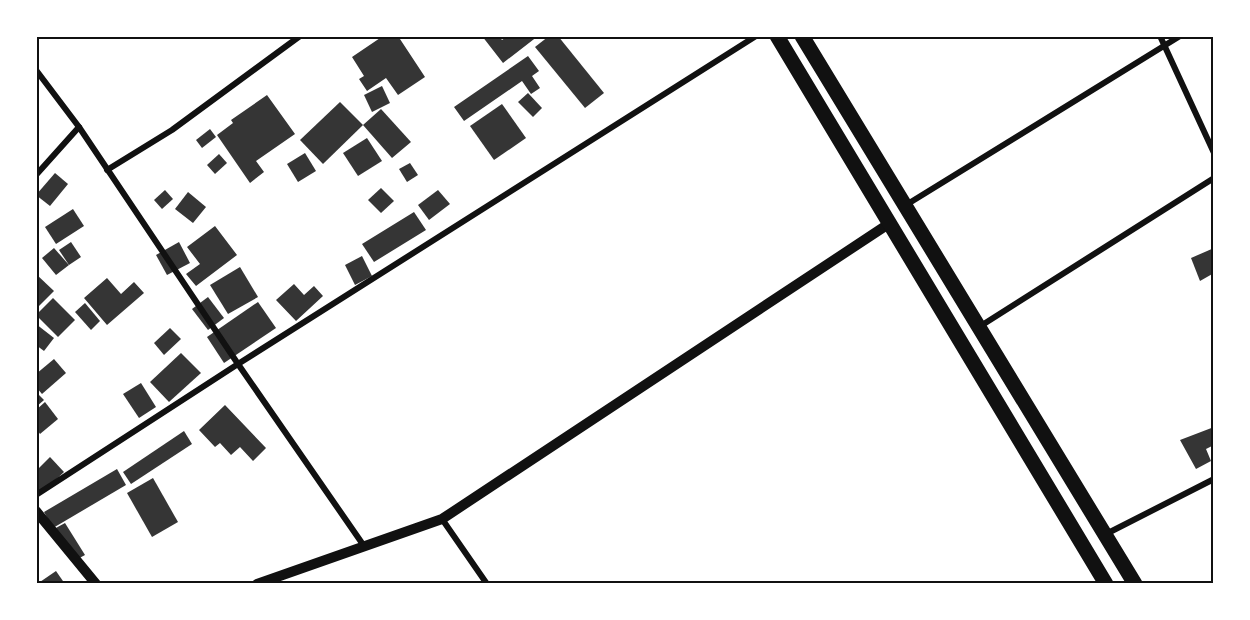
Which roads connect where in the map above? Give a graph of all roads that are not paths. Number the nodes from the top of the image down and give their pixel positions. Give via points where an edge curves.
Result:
1 (300, 36) edge
2 (756, 36) edge
3 (777, 36) edge
4 (802, 36) edge
5 (1160, 36) edge
6 (1180, 36) edge
7 (1165, 46) junction
8 (36, 70) edge
9 (79, 127) junction
10 (1214, 153) edge
11 (107, 170) junction
12 (36, 174) edge
13 (1214, 178) edge
14 (906, 205) junction
15 (890, 223) junction
16 (979, 327) junction
17 (238, 364) junction
18 (1214, 479) edge
19 (36, 495) edge
20 (36, 511) edge
21 (442, 519) junction
22 (1105, 534) junction
23 (364, 546) junction
24 (96, 584) edge
25 (257, 584) edge
26 (487, 584) edge
27 (1106, 584) edge
28 (1135, 584) edge

1 - 11 street via 172,130
2 - 17 street
3 - 15 main road
4 - 14 main road
5 - 7 street
6 - 7 street
7 - 10 street
7 - 14 street
8 - 9 street
9 - 11 street
9 - 12 street
11 - 17 street
13 - 16 street
14 - 16 main road
15 - 21 street
15 - 27 main road
16 - 22 main road
17 - 19 street
17 - 23 street
18 - 22 street
20 - 24 street
21 - 23 street
21 - 26 street
22 - 28 main road
23 - 25 street

